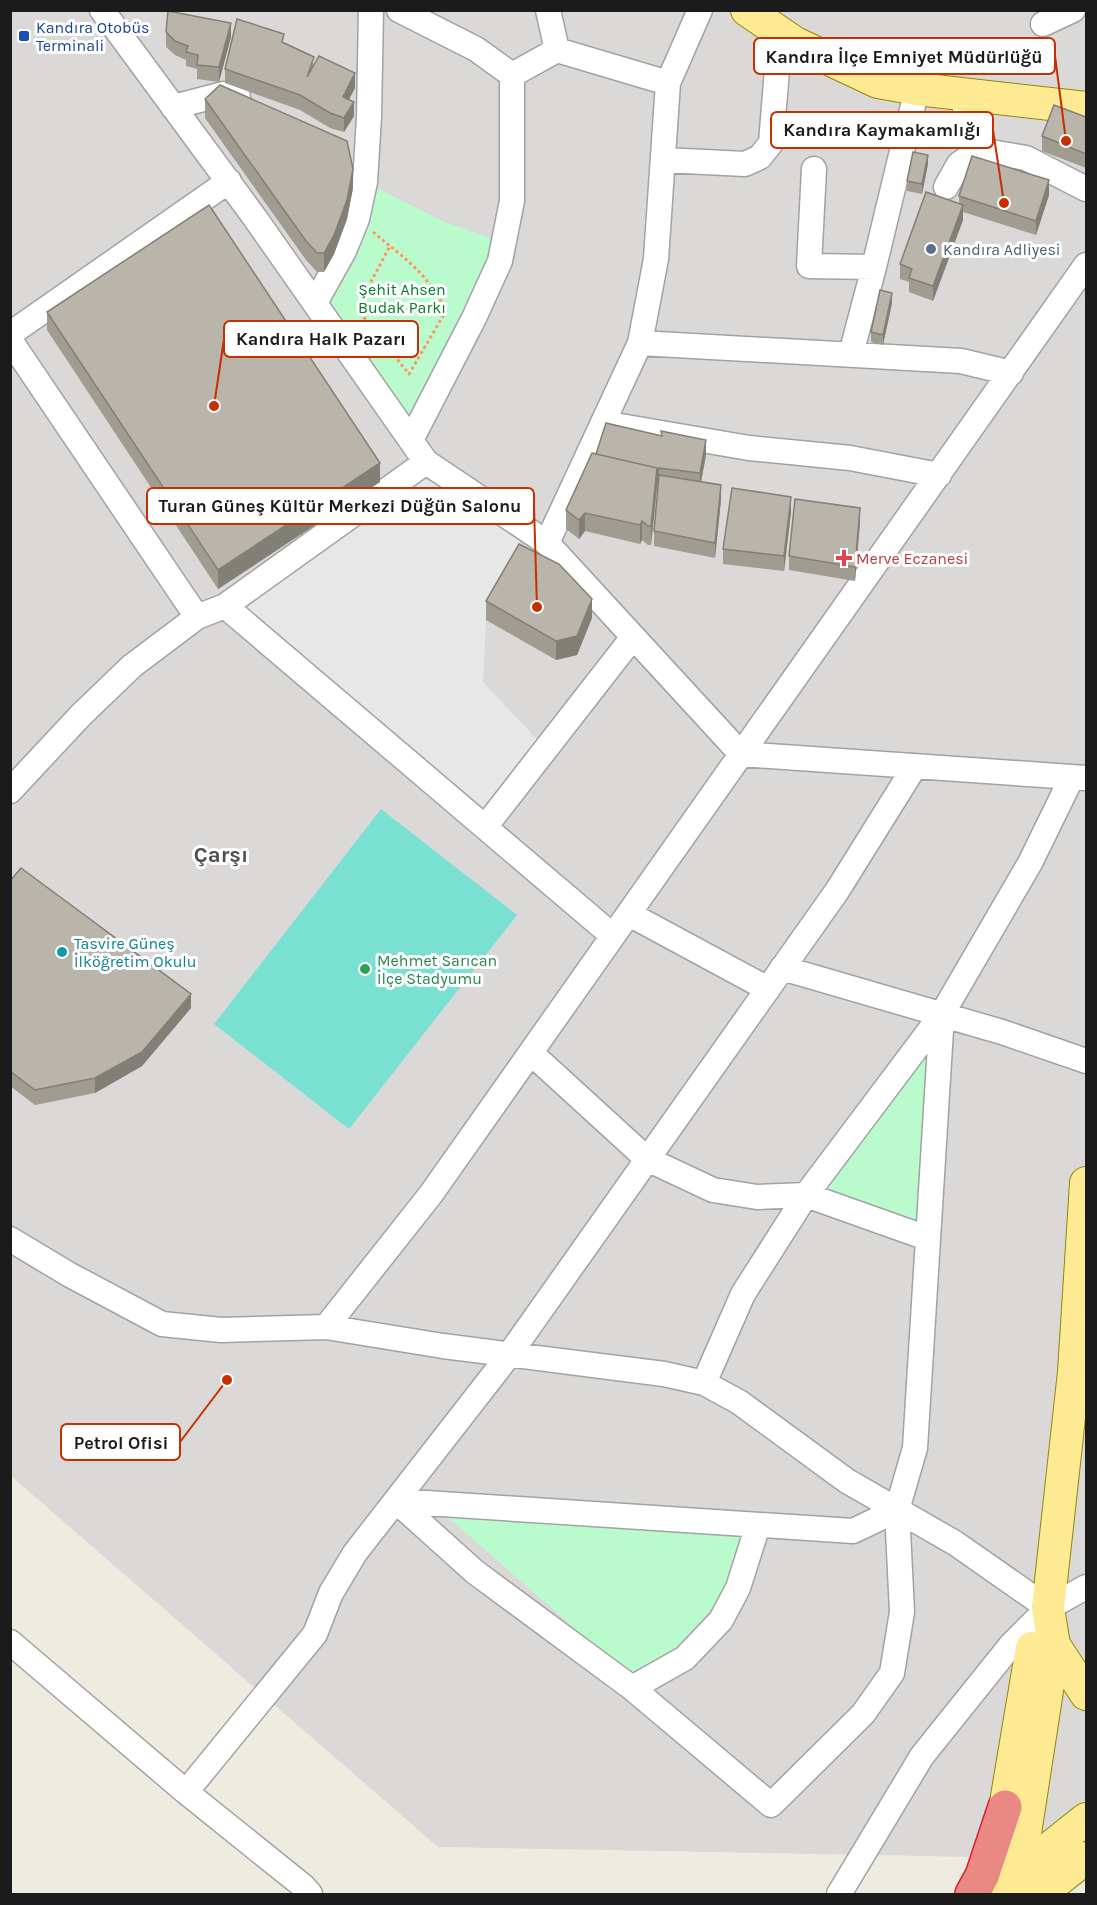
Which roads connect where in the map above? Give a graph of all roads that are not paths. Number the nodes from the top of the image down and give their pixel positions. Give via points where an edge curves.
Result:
1 (102, 10) edge
2 (371, 10) edge
3 (399, 10) edge
4 (548, 10) edge
5 (700, 10) edge
6 (747, 10) edge
7 (1073, 10) edge
8 (429, 17) edge
9 (1043, 24) dead end
10 (780, 33) junction
11 (557, 50) junction
12 (512, 75) junction
13 (668, 83) junction
14 (917, 89) junction
15 (965, 94) junction
16 (257, 102) edge
17 (173, 107) junction
18 (1086, 108) edge
19 (979, 150) junction
20 (663, 160) junction
21 (814, 169) dead end
22 (229, 181) junction
23 (946, 187) dead end
24 (1086, 189) edge
25 (1086, 266) edge
26 (874, 267) junction
27 (315, 303) junction
28 (10, 334) edge
29 (10, 340) edge
30 (640, 343) junction
31 (851, 354) junction
32 (1011, 373) junction
33 (603, 423) junction
34 (411, 440) junction
35 (426, 462) junction
36 (939, 475) junction
37 (547, 543) junction
38 (225, 606) junction
39 (197, 617) junction
40 (633, 637) junction
41 (741, 754) junction
42 (915, 766) junction
43 (1079, 777) edge
44 (10, 791) edge
45 (486, 827) junction
46 (629, 914) junction
47 (613, 936) junction
48 (782, 968) junction
49 (768, 989) junction
50 (942, 1014) junction
51 (531, 1053) junction
52 (1086, 1061) edge
53 (647, 1159) junction
54 (1086, 1183) edge
55 (806, 1195) junction
56 (927, 1238) junction
57 (10, 1239) edge
58 (326, 1327) junction
59 (509, 1355) junction
60 (704, 1383) junction
61 (396, 1500) junction
62 (897, 1510) junction
63 (758, 1525) junction
64 (1086, 1587) edge
65 (1048, 1608) junction
66 (10, 1642) edge
67 (1054, 1645) junction
68 (632, 1688) junction
69 (1086, 1694) edge
70 (186, 1792) junction
71 (1005, 1807) junction
72 (1086, 1819) edge
73 (1086, 1858) edge
74 (1019, 1882) edge
75 (310, 1894) edge
76 (839, 1894) edge
77 (972, 1894) edge
78 (993, 1894) edge
79 (1040, 1894) edge
80 (1066, 1894) edge

1 - 17 street
2 - 27 street via 357,148 365,182 357,219 344,251
3 - 8 street
4 - 11 street
5 - 13 street
6 - 10 main road
7 - 9 street
8 - 12 street
10 - 14 main road via 878,82
10 - 20 street via 771,143 760,157 745,164
11 - 12 street
11 - 13 street
12 - 34 street via 512,201 500,261
13 - 20 street
14 - 15 main road
14 - 26 street
15 - 18 main road
15 - 19 street via 965,125
16 - 17 street via 223,94
17 - 22 street
19 - 23 street via 959,164
19 - 24 street via 1026,159
20 - 30 street via 656,259
21 - 26 street via 809,266
22 - 27 street
22 - 28 street
25 - 32 street
26 - 31 street
27 - 34 street
29 - 39 street
30 - 31 street
30 - 33 street
31 - 32 street via 961,361
32 - 36 street
33 - 36 street via 749,448 850,458
33 - 37 street
34 - 35 street
35 - 37 street
35 - 38 street
36 - 41 street
37 - 40 street
38 - 39 street
38 - 45 street
39 - 44 street via 132,666
40 - 41 street
40 - 45 street
41 - 42 street
41 - 46 street
42 - 43 street
42 - 48 street via 837,891
43 - 50 street
45 - 47 street
46 - 47 street
46 - 49 street
47 - 51 street
48 - 49 street
48 - 50 street
49 - 53 street
50 - 52 street
50 - 55 street
50 - 56 street
51 - 53 street
51 - 58 street via 431,1194
53 - 55 street via 713,1190 757,1197
53 - 59 street
54 - 65 main road via 1074,1372
55 - 56 street
55 - 60 street via 743,1294
56 - 62 street via 915,1448
57 - 58 street via 162,1324 222,1330
58 - 59 street
59 - 60 street via 664,1374
59 - 61 street
60 - 62 street via 739,1402 847,1481
61 - 63 street
61 - 68 street via 475,1572
61 - 70 street via 355,1553 331,1593 315,1634
62 - 63 street via 853,1531
62 - 65 street via 955,1543
62 - 68 street via 902,1612 892,1673 863,1714 771,1805
63 - 68 street via 738,1588 721,1620 685,1658
64 - 65 street
65 - 67 main road
65 - 71 main road via 1033,1640
65 - 76 street via 1011,1645 922,1756
66 - 70 street
67 - 69 main road
67 - 74 main road
70 - 75 street
71 - 77 highway
71 - 78 main road
72 - 74 main road
73 - 79 main road
73 - 80 main road
74 - 78 main road

